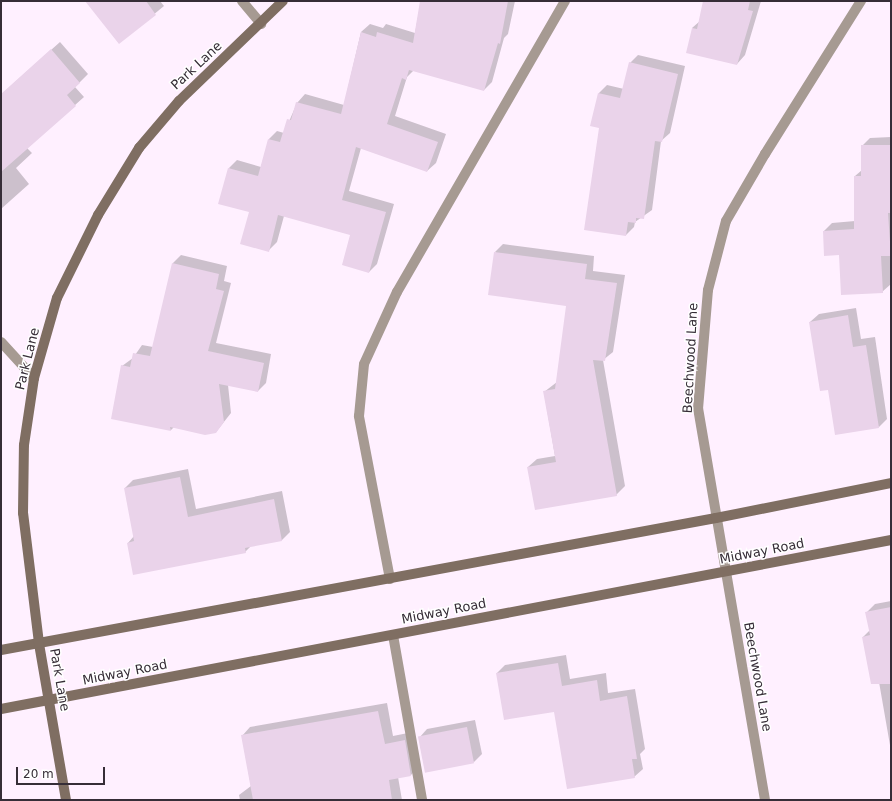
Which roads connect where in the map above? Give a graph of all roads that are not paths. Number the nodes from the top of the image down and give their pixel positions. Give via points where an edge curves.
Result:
1 (242, 1) edge
2 (283, 1) edge
3 (565, 1) edge
4 (861, 1) edge
5 (261, 24) junction
6 (1, 342) edge
7 (34, 378) junction
8 (891, 483) edge
9 (716, 518) junction
10 (891, 540) edge
11 (725, 572) junction
12 (390, 579) junction
13 (393, 635) junction
14 (39, 643) junction
15 (1, 650) edge
16 (49, 700) junction
17 (1, 709) edge
18 (66, 800) edge
19 (422, 800) edge
20 (765, 800) edge

1 - 5 street
2 - 5 main road, Park Lane
3 - 12 street via 397,292 364,364 359,416
4 - 9 street, Beechwood Lane via 726,221 708,290 698,409
5 - 7 main road, Park Lane via 179,101 139,148 98,215 57,298
6 - 7 street
7 - 14 main road, Park Lane via 24,445 23,514
8 - 9 main road
9 - 11 street, Beechwood Lane
9 - 12 main road
10 - 11 main road, Midway Road
11 - 13 main road, Midway Road
11 - 20 street, Beechwood Lane
12 - 14 main road
13 - 16 main road, Midway Road
13 - 19 street
14 - 15 main road
14 - 16 main road, Park Lane
16 - 17 main road, Midway Road
16 - 18 main road, Park Lane

